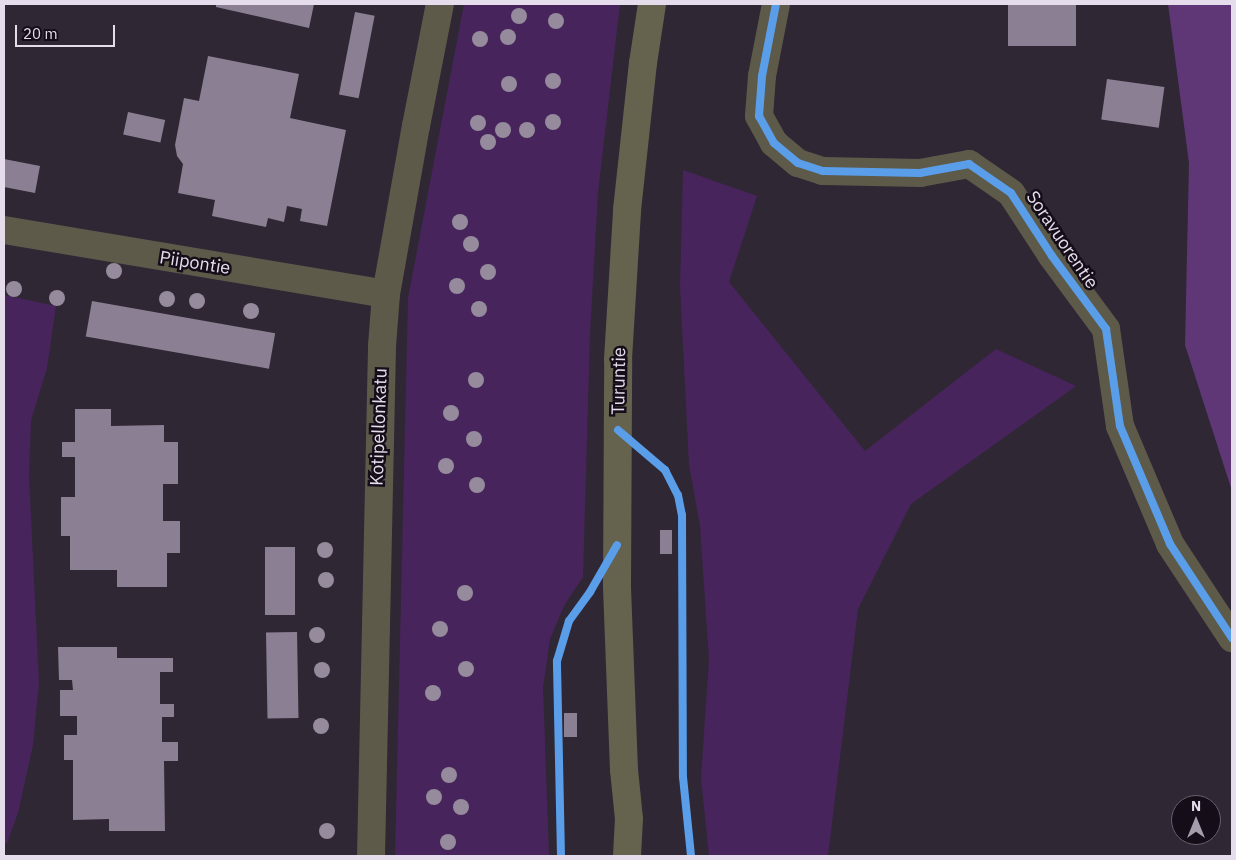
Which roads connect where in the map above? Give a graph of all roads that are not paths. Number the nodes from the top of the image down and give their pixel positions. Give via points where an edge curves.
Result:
1 (440, 4) edge
2 (652, 4) edge
3 (776, 4) edge
4 (4, 230) edge
5 (386, 294) junction
6 (1232, 638) edge
7 (629, 819) junction
8 (371, 856) edge
9 (627, 856) edge
10 (638, 856) edge

1 - 5 street, Kotipellonkatu
2 - 7 main road, Turuntie via 627,210 618,359 617,586
3 - 6 street, Soravuorentie via 762,76 759,116 774,143 798,163 823,171 920,173 969,164 1011,193 1106,329 1120,426 1170,544
4 - 5 street, Piipontie
5 - 8 street, Kotipellonkatu via 382,346
7 - 9 main road, Turuntie
7 - 10 main road, Turuntie

